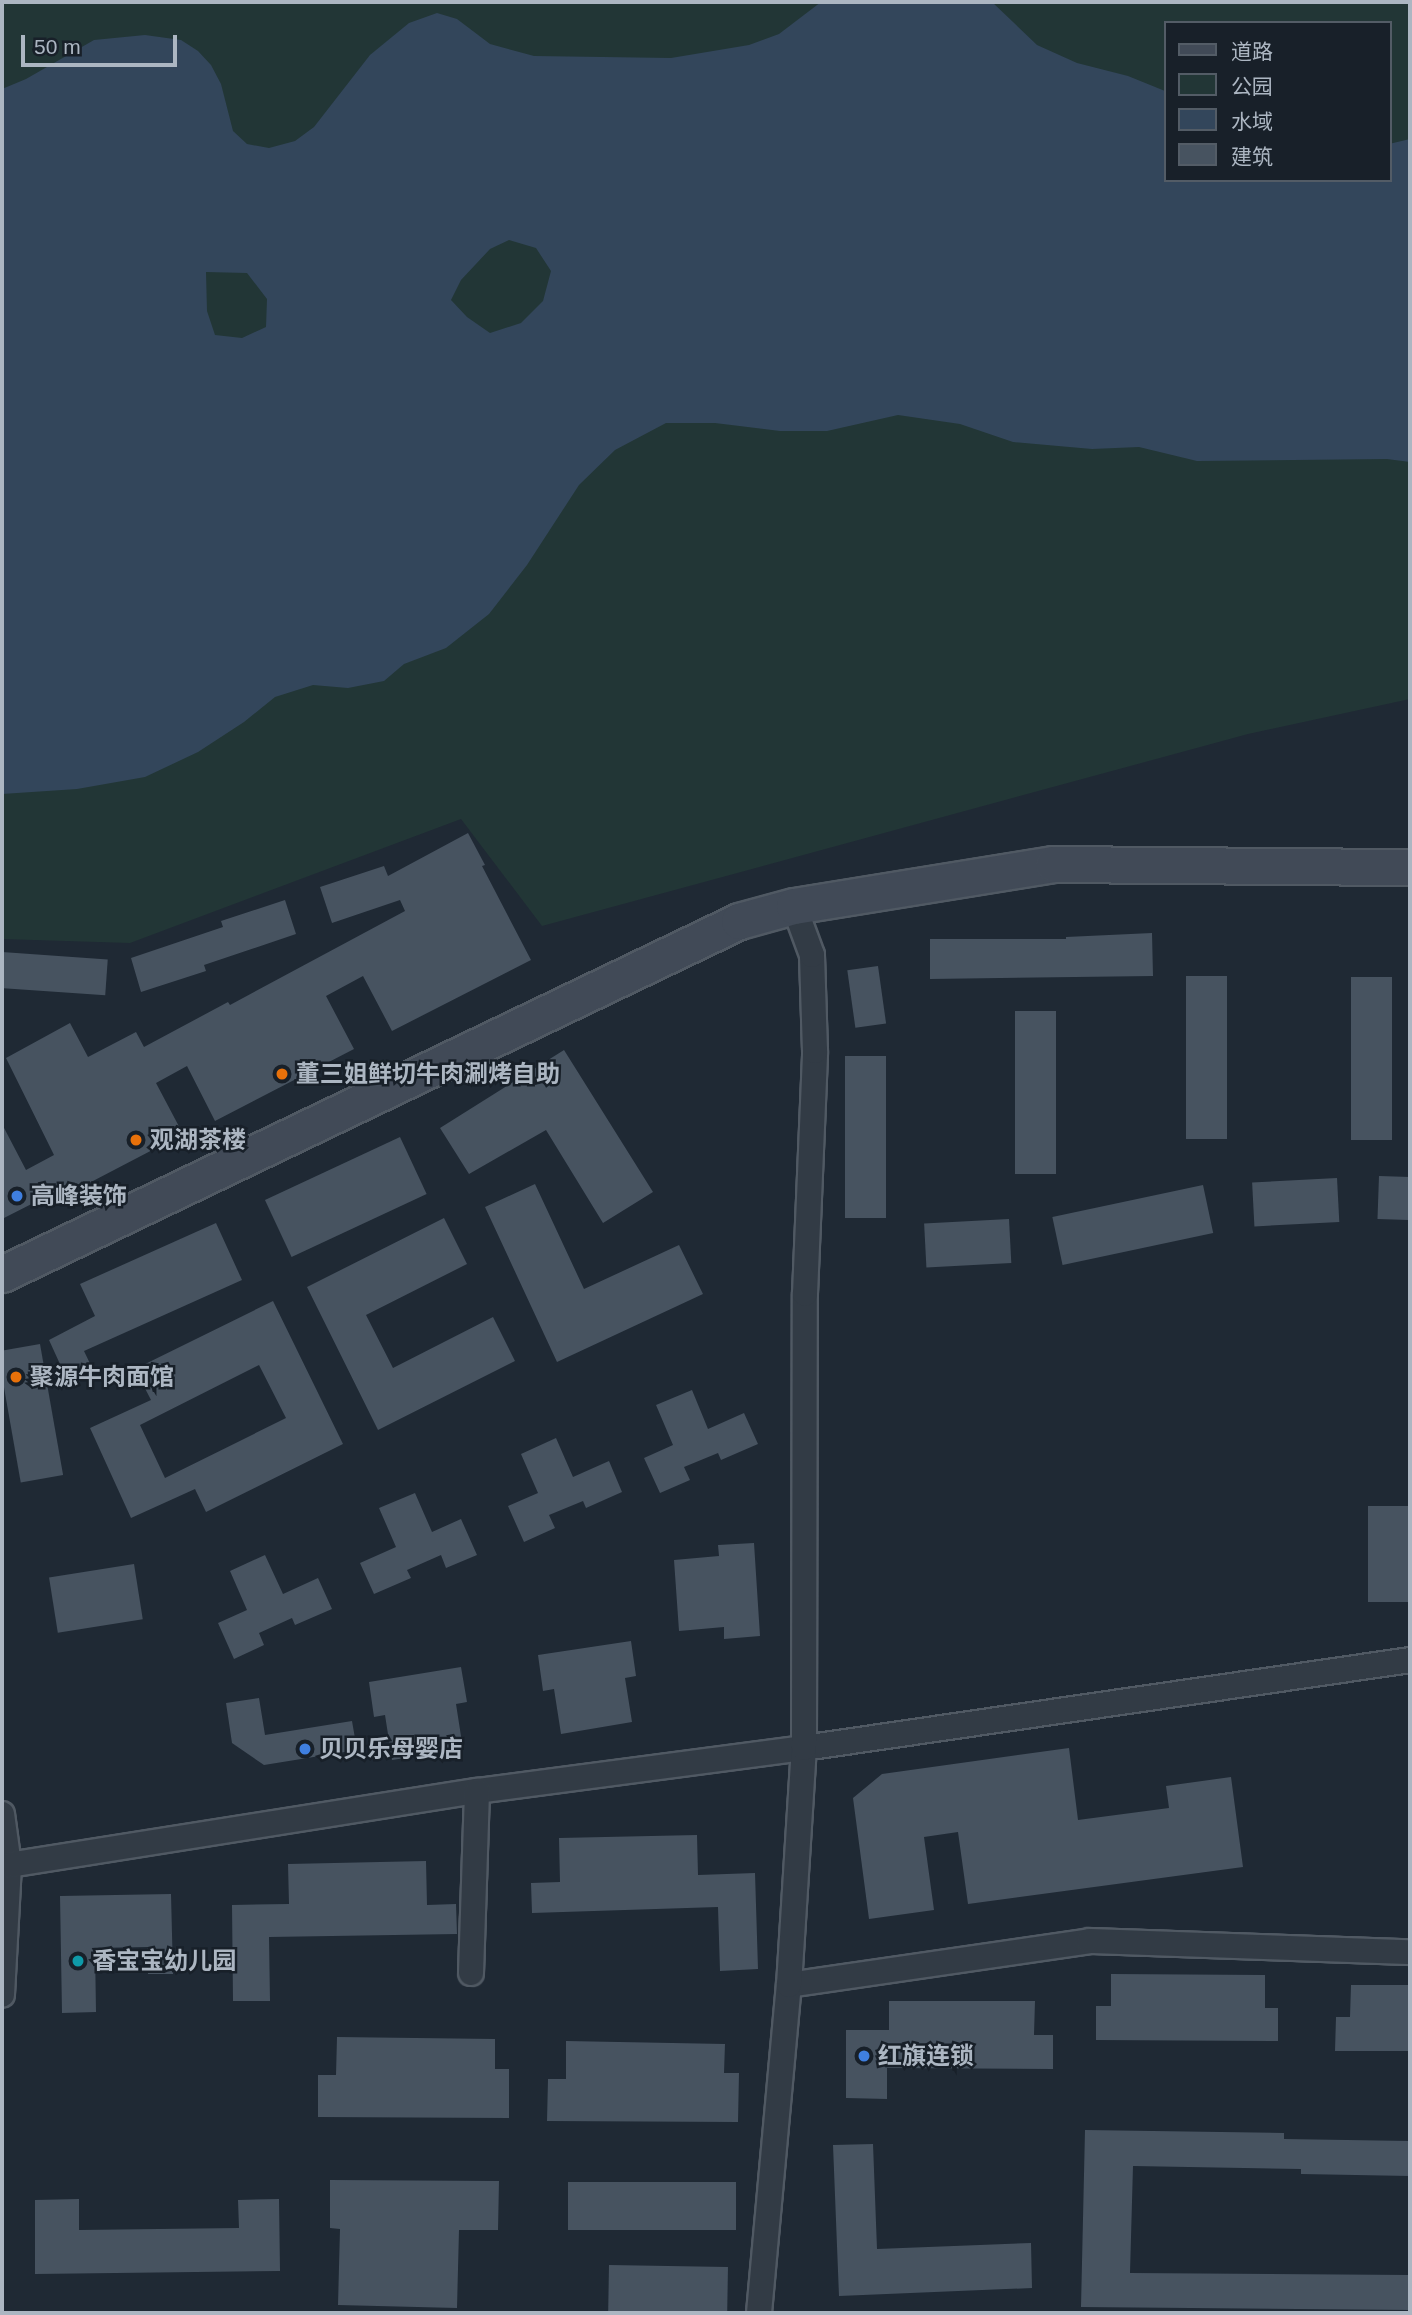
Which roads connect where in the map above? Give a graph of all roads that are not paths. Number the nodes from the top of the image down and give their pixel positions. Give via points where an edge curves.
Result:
1 (1410, 867) edge
2 (794, 906) junction
3 (2, 1274) edge
4 (1410, 1660) edge
5 (804, 1748) junction
6 (477, 1791) junction
7 (2, 1814) edge
8 (9, 1865) junction
9 (1410, 1952) edge
10 (471, 1973) dead end
11 (789, 1985) junction
12 (2, 1995) edge
13 (758, 2313) edge

1 - 2 street via 1053,864
2 - 3 street via 739,921
2 - 5 street via 812,955 815,1051 805,1294
4 - 5 street
5 - 6 street
5 - 11 street
6 - 8 street
6 - 10 street
7 - 8 street
8 - 12 street
9 - 11 street via 1089,1941
11 - 13 street

